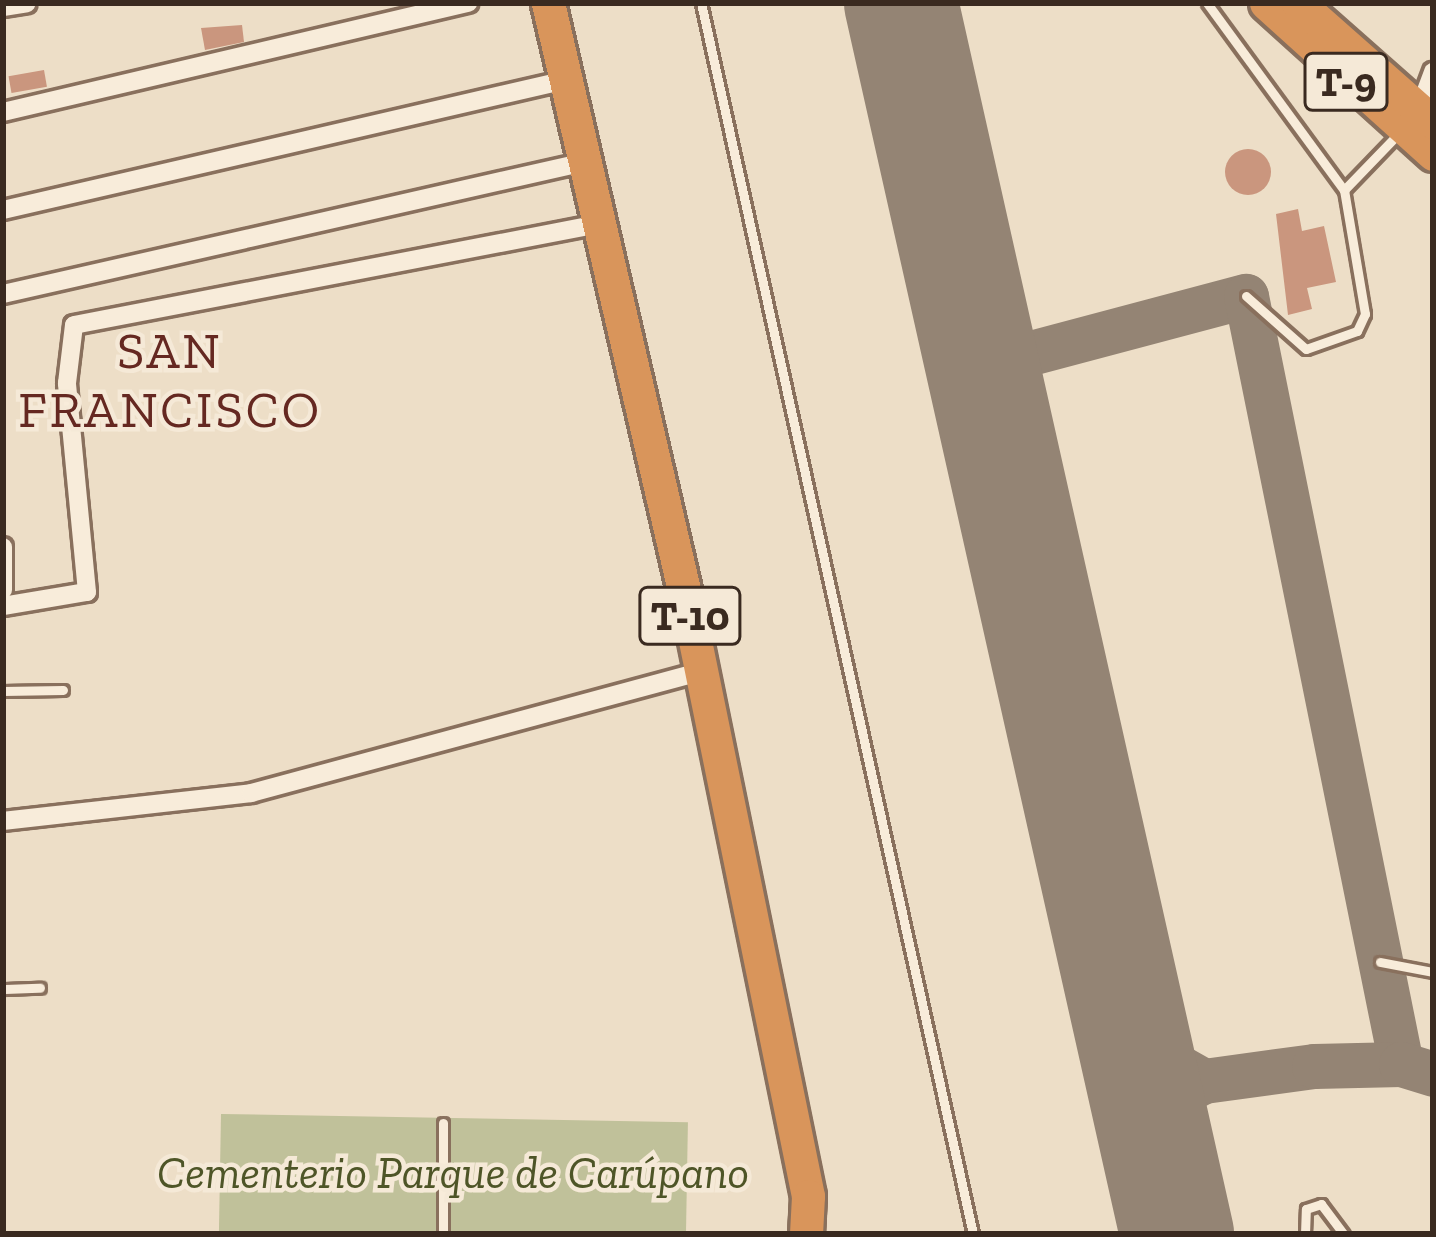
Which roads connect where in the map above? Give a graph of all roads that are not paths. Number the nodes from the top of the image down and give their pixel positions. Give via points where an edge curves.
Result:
1 (27, 3) edge
2 (468, 3) edge
3 (548, 3) edge
4 (701, 3) edge
5 (1207, 3) edge
6 (1266, 3) edge
7 (1298, 3) edge
8 (3, 7) edge
9 (1433, 72) edge
10 (566, 80) junction
11 (3, 112) edge
12 (1418, 120) edge
13 (1433, 154) edge
14 (585, 162) junction
15 (1344, 190) junction
16 (3, 210) edge
17 (599, 224) junction
18 (3, 294) edge
19 (1246, 296) dead end
20 (3, 547) edge
21 (3, 590) edge
22 (3, 606) edge
23 (701, 672) junction
24 (63, 689) dead end
25 (3, 691) edge
26 (3, 821) edge
27 (1380, 962) dead end
28 (1433, 972) edge
29 (40, 988) dead end
30 (3, 989) edge
31 (443, 1123) dead end
32 (442, 1234) edge
33 (806, 1234) edge
34 (973, 1234) edge
35 (1305, 1234) edge
36 (1344, 1234) edge

1 - 8 street
2 - 11 street
3 - 10 highway, T-10
4 - 34 lane via 812,540
5 - 15 lane
6 - 12 highway, T-9
7 - 12 highway, T-9
9 - 12 street
10 - 14 highway, T-10
10 - 16 street
12 - 13 highway, T-9
12 - 15 lane
14 - 17 highway, T-10
14 - 18 street
15 - 19 lane via 1365,314 1358,331 1306,349
17 - 22 street via 74,325 67,383 86,592
17 - 23 highway, T-10
20 - 21 street
23 - 26 street via 251,793
23 - 33 highway, T-10 via 808,1196
24 - 25 lane
27 - 28 lane
29 - 30 lane
31 - 32 lane
35 - 36 lane via 1306,1209 1321,1204

